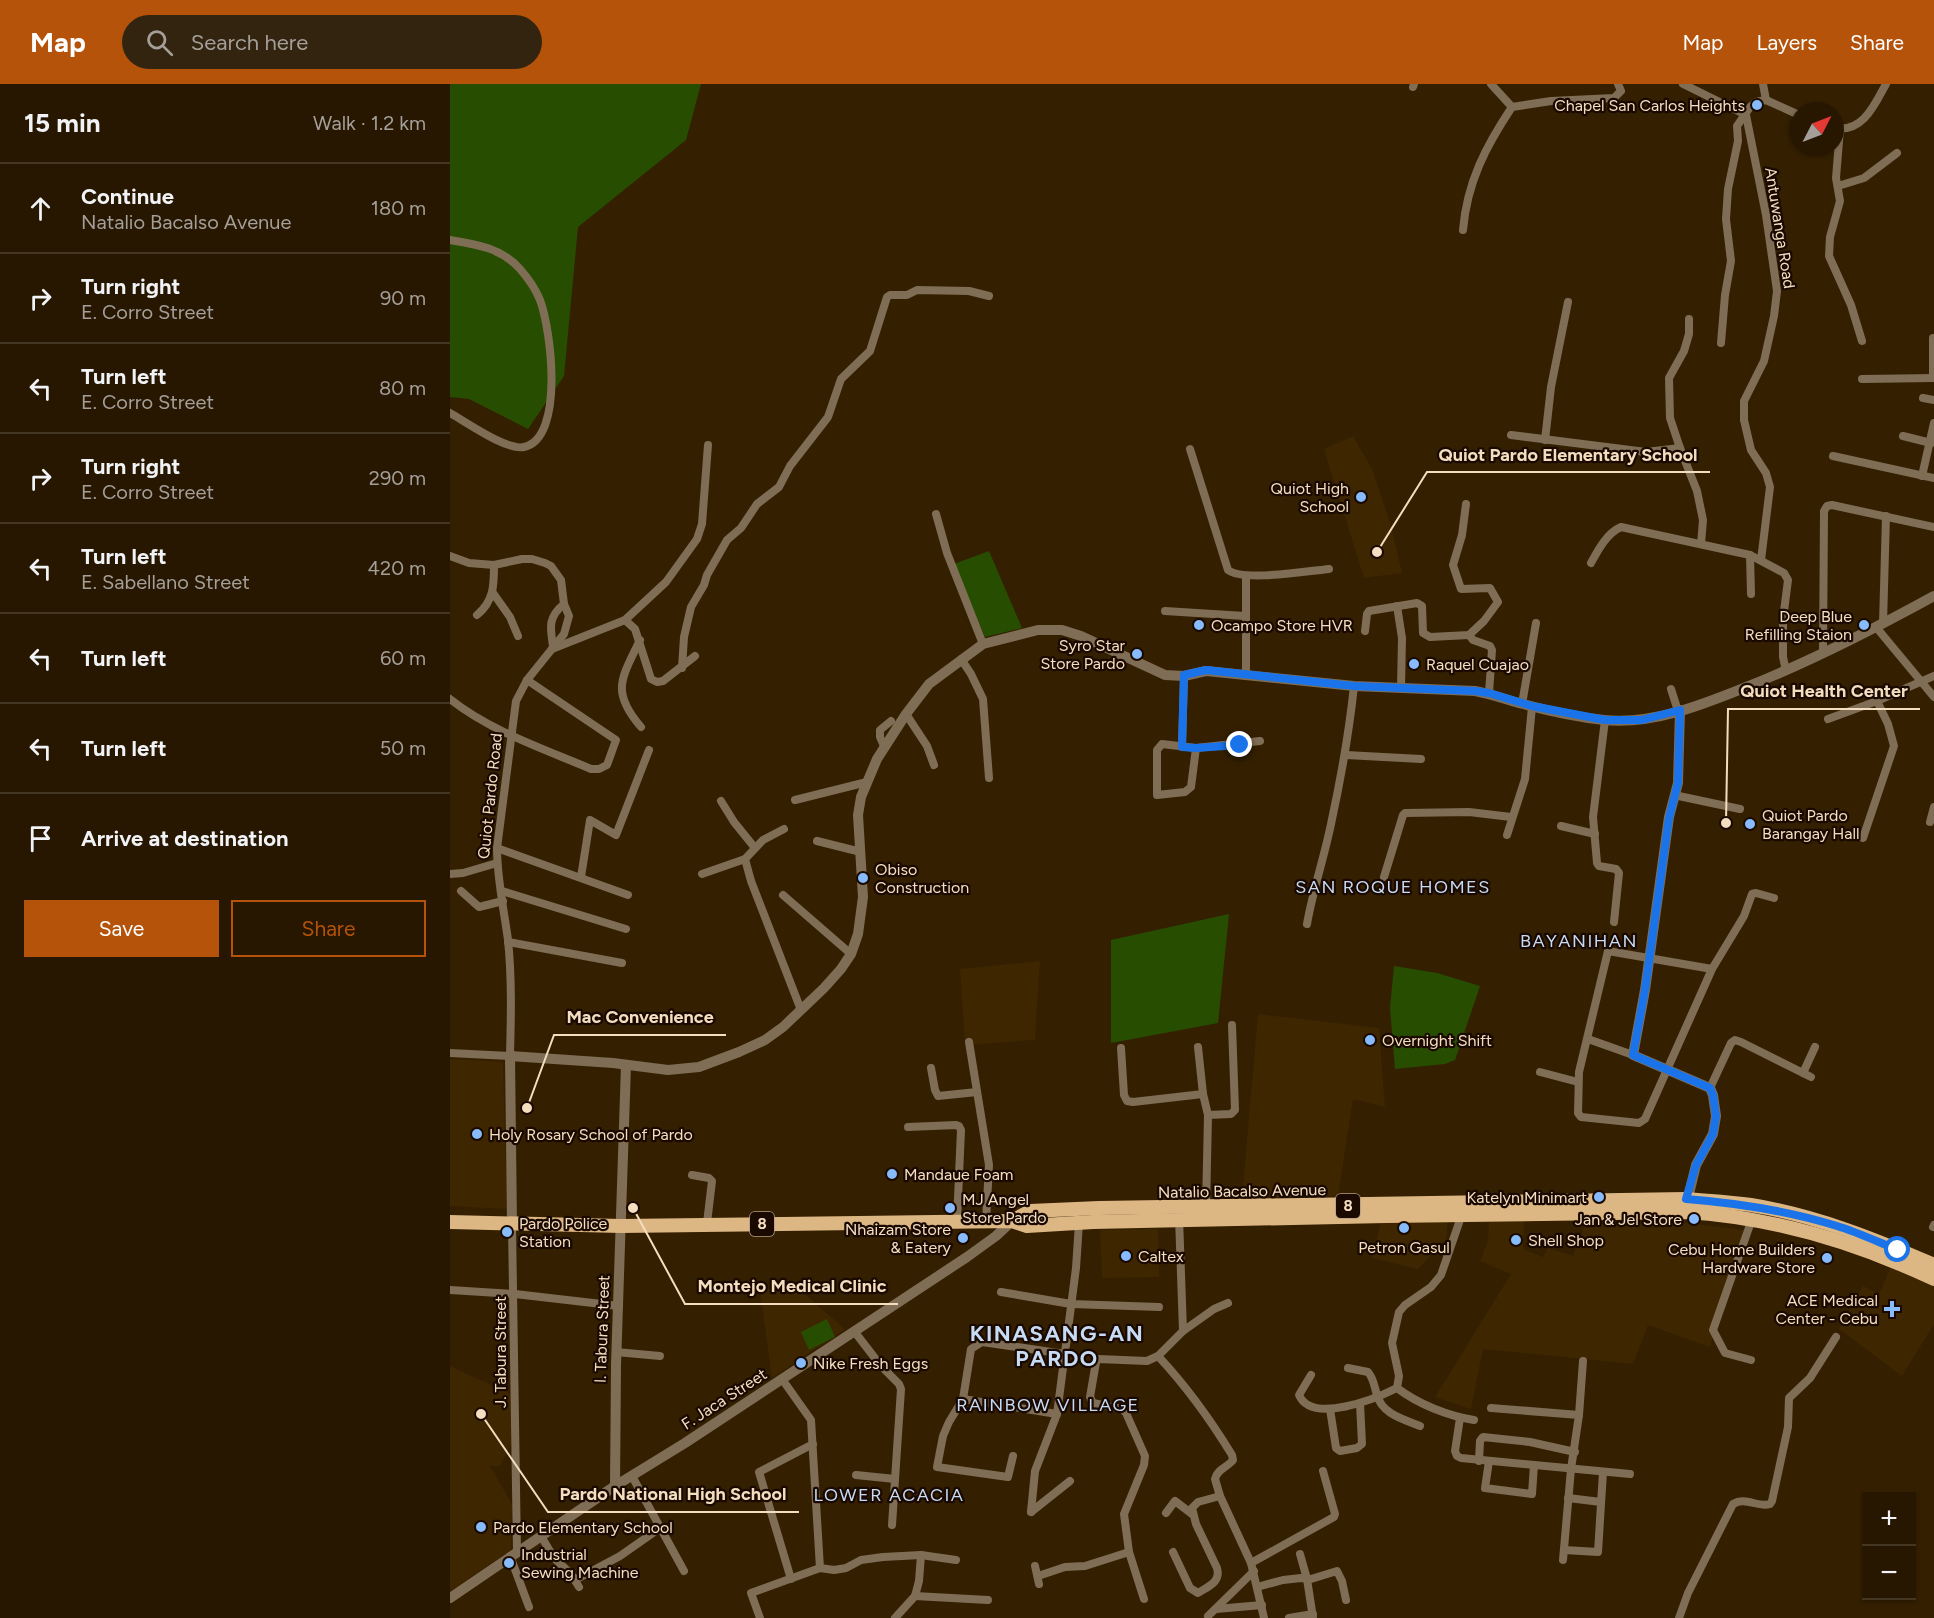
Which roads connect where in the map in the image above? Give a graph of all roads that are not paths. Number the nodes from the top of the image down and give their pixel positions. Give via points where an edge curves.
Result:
1 (1491, 84) edge
2 (1618, 84) edge
3 (1683, 84) edge
4 (1763, 84) edge
5 (1886, 84) edge
6 (1766, 100) junction
7 (1512, 107) junction
8 (1790, 111) edge
9 (1746, 115) junction
10 (1844, 128) edge
11 (1897, 153) dead end
12 (1837, 156) edge
13 (1838, 186) junction
14 (1463, 230) dead end
15 (450, 240) edge
16 (989, 296) dead end
17 (1568, 302) dead end
18 (1689, 319) dead end
19 (1933, 338) edge
20 (1862, 341) dead end
21 (1721, 343) dead end
22 (1934, 378) edge
23 (1862, 379) dead end
24 (1923, 398) dead end
25 (1934, 400) edge
26 (450, 413) edge
27 (1934, 423) edge
28 (1511, 435) dead end
29 (1903, 436) dead end
30 (1545, 440) junction
31 (1931, 442) junction
32 (708, 445) dead end
33 (1680, 448) junction
34 (1190, 449) dead end
35 (1833, 456) dead end
36 (1922, 476) junction
37 (1934, 478) edge
38 (1466, 504) dead end
39 (936, 514) dead end
40 (1886, 516) junction
41 (1934, 526) edge
42 (1701, 544) junction
43 (450, 555) edge
44 (1750, 555) junction
45 (1761, 560) junction
46 (1591, 563) dead end
47 (494, 565) junction
48 (1329, 569) dead end
49 (1245, 576) junction
50 (493, 593) junction
51 (1751, 594) dead end
52 (1934, 596) edge
53 (564, 603) junction
54 (1397, 606) junction
55 (1165, 611) dead end
56 (477, 615) dead end
57 (1245, 616) junction
58 (625, 620) junction
59 (1536, 623) dead end
60 (1880, 626) junction
61 (1365, 631) dead end
62 (1469, 635) junction
63 (518, 636) dead end
64 (640, 640) junction
65 (983, 644) junction
66 (552, 648) junction
67 (1823, 653) junction
68 (695, 656) dead end
69 (961, 659) junction
70 (682, 668) junction
71 (1786, 671) junction
72 (1246, 674) junction
73 (1184, 675) junction
74 (1934, 676) edge
75 (527, 680) junction
76 (1921, 683) junction
77 (1354, 686) junction
78 (1401, 688) junction
79 (1671, 689) dead end
80 (1489, 693) junction
81 (1934, 697) edge
82 (450, 699) edge
83 (1877, 701) junction
84 (1527, 705) junction
85 (1679, 710) junction
86 (906, 714) junction
87 (1828, 719) dead end
88 (1605, 720) junction
89 (891, 721) dead end
90 (641, 727) dead end
91 (512, 735) junction
92 (1260, 741) dead end
93 (884, 746) junction
94 (1182, 747) junction
95 (1196, 748) junction
96 (649, 750) dead end
97 (1346, 755) junction
98 (1421, 759) dead end
99 (934, 765) dead end
100 (989, 778) dead end
101 (867, 782) junction
102 (1674, 795) junction
103 (795, 800) dead end
104 (721, 801) dead end
105 (1934, 807) edge
106 (1740, 809) dead end
107 (1511, 817) junction
108 (1930, 822) dead end
109 (1561, 826) dead end
110 (784, 829) dead end
111 (1595, 834) junction
112 (1507, 835) dead end
113 (1863, 838) dead end
114 (817, 841) dead end
115 (497, 848) junction
116 (755, 848) junction
117 (861, 852) junction
118 (745, 859) junction
119 (497, 863) junction
120 (450, 874) edge
121 (702, 874) dead end
122 (581, 877) junction
123 (1384, 877) dead end
124 (461, 891) dead end
125 (502, 891) junction
126 (628, 895) dead end
127 (783, 896) dead end
128 (1774, 898) dead end
129 (503, 901) junction
130 (1614, 922) dead end
131 (1307, 924) dead end
132 (626, 929) dead end
133 (508, 942) junction
134 (851, 954) junction
135 (1648, 958) junction
136 (622, 963) dead end
137 (1712, 969) junction
138 (801, 1010) junction
139 (1232, 1025) dead end
140 (1588, 1040) junction
141 (969, 1042) dead end
142 (1198, 1047) dead end
143 (1815, 1047) dead end
144 (1121, 1048) dead end
145 (450, 1053) edge
146 (1633, 1055) junction
147 (510, 1056) junction
148 (626, 1065) junction
149 (931, 1068) dead end
150 (1668, 1069) junction
151 (1540, 1072) dead end
152 (1578, 1082) junction
153 (1710, 1088) junction
154 (977, 1092) junction
155 (1203, 1094) junction
156 (1208, 1115) junction
157 (908, 1127) dead end
158 (692, 1175) dead end
159 (1686, 1206) junction
160 (1206, 1208) junction
161 (1462, 1214) junction
162 (1178, 1215) junction
163 (1752, 1220) junction
164 (957, 1221) junction
165 (986, 1221) junction
166 (1012, 1221) junction
167 (450, 1222) edge
168 (707, 1223) junction
169 (1079, 1223) junction
170 (512, 1225) junction
171 (621, 1226) junction
172 (1934, 1265) edge
173 (1934, 1279) edge
174 (450, 1290) edge
175 (1001, 1293) dead end
176 (515, 1294) junction
177 (1228, 1303) dead end
178 (1071, 1304) junction
179 (619, 1306) junction
180 (1159, 1307) dead end
181 (854, 1331) junction
182 (1183, 1331) junction
183 (1836, 1337) dead end
184 (616, 1352) junction
185 (1065, 1354) junction
186 (660, 1356) dead end
187 (1158, 1356) junction
188 (1751, 1360) dead end
189 (1583, 1361) dead end
190 (1348, 1368) dead end
191 (1311, 1375) dead end
192 (782, 1379) junction
193 (1397, 1388) junction
194 (1377, 1397) junction
195 (963, 1400) junction
196 (1360, 1403) junction
197 (1491, 1408) dead end
198 (1330, 1409) junction
199 (1057, 1414) junction
200 (1579, 1415) junction
201 (1460, 1418) junction
202 (1474, 1420) dead end
203 (1419, 1426) dead end
204 (813, 1444) junction
205 (1575, 1452) junction
206 (1013, 1456) dead end
207 (1479, 1461) junction
208 (1489, 1461) junction
209 (1534, 1466) junction
210 (1571, 1469) junction
211 (1323, 1471) dead end
212 (1603, 1472) junction
213 (1630, 1474) dead end
214 (856, 1475) dead end
215 (632, 1476) junction
216 (895, 1479) junction
217 (1070, 1481) dead end
218 (615, 1486) junction
219 (1220, 1496) junction
220 (1568, 1498) junction
221 (1601, 1502) junction
222 (1166, 1513) dead end
223 (1192, 1514) junction
224 (892, 1525) dead end
225 (660, 1528) junction
226 (541, 1536) junction
227 (1564, 1550) junction
228 (1130, 1552) junction
229 (1173, 1552) dead end
230 (513, 1554) junction
231 (1300, 1554) dead end
232 (921, 1555) junction
233 (956, 1560) dead end
234 (1563, 1560) dead end
235 (1035, 1566) dead end
236 (1252, 1567) junction
237 (820, 1568) junction
238 (684, 1571) dead end
239 (791, 1579) junction
240 (1307, 1579) junction
241 (1257, 1587) junction
242 (915, 1596) junction
243 (450, 1598) edge
244 (1144, 1599) dead end
245 (988, 1600) dead end
246 (1346, 1600) dead end
247 (1262, 1605) junction
248 (529, 1607) dead end
249 (1215, 1609) junction
250 (1208, 1616) dead end
251 (1313, 1616) edge
252 (760, 1618) edge
253 (895, 1618) edge
254 (1264, 1618) edge
255 (1289, 1618) edge
256 (1679, 1618) edge

1 - 7 street
2 - 7 street via 1621,91 1614,98
3 - 9 street
4 - 6 street
5 - 10 street via 1865,119
6 - 8 street
6 - 9 street via 1756,102
7 - 14 street via 1491,138 1475,175 1465,206
9 - 21 street via 1737,126 1738,141 1728,189 1726,219 1731,261
9 - 45 street, Antuwanga Road via 1777,291 1764,361 1744,401 1751,450 1770,487
11 - 13 street via 1864,178
12 - 13 street
13 - 20 street via 1840,201 1829,256
15 - 26 street via 481,245 510,259 539,298 549,336 550,405 541,436 522,448 508,445
16 - 70 street via 969,291 917,290 887,297 870,351 841,379 828,418 790,466 779,487 757,504 741,528 727,540 712,566 691,608
17 - 30 street
18 - 33 street via 1684,351 1669,378 1670,418
19 - 22 street
22 - 23 street
24 - 25 street
27 - 31 street
28 - 30 street
29 - 31 street
30 - 33 street via 1646,453
31 - 36 street
32 - 58 street via 702,524 697,539 666,582
33 - 42 street via 1697,491 1703,520
34 - 49 street via 1228,570
35 - 36 street
36 - 37 street
38 - 62 street via 1453,565 1460,587 1463,591 1490,588 1498,602
39 - 65 street
40 - 41 street
40 - 60 street
40 - 67 street via 1832,505 1824,511
42 - 44 street
42 - 46 street via 1621,527 1613,530
43 - 47 street via 469,563
44 - 45 street
44 - 51 street
45 - 71 street via 1784,573 1788,580 1783,619
47 - 50 street
47 - 53 street via 522,559 545,562 561,580
48 - 49 street
49 - 57 street
50 - 56 street via 486,608
50 - 63 street
52 - 60 street
53 - 66 street via 555,611 550,627
53 - 66 street, Quiot Pardo Road via 569,616 564,634
54 - 61 street via 1369,611
54 - 62 street via 1422,606 1425,636
54 - 78 street via 1402,638
55 - 57 street
57 - 72 street
58 - 64 street
58 - 66 street
59 - 84 street
60 - 67 street
60 - 76 street
62 - 80 street via 1492,650
64 - 70 street via 651,679 663,681
64 - 90 street via 621,680 624,703
65 - 69 street
65 - 73 street via 1038,630 1062,630 1165,675
66 - 75 street, Quiot Pardo Road
67 - 71 street
68 - 70 street
69 - 86 street via 929,684
69 - 100 street via 983,699
71 - 85 street
72 - 73 street via 1206,670
72 - 77 street
73 - 94 street
74 - 76 street
75 - 91 street, Quiot Pardo Road via 516,701
75 - 91 street via 616,740 607,765 591,769
76 - 81 street
76 - 83 street
77 - 78 street
77 - 97 street
78 - 80 street
79 - 85 street
80 - 84 street
82 - 91 street
83 - 87 street
83 - 113 street via 1894,746
84 - 88 street
84 - 107 street via 1525,779
85 - 88 street via 1642,720
85 - 102 street via 1678,783
86 - 93 street
86 - 99 street via 927,746
88 - 111 street via 1593,817
89 - 93 street via 880,730
91 - 115 street, Quiot Pardo Road
92 - 95 street
93 - 101 street
94 - 95 street
94 - 95 street via 1162,744 1157,750 1157,795 1191,788
96 - 122 street via 616,835 590,820
97 - 98 street
97 - 131 street
101 - 103 street
101 - 117 street via 858,815
102 - 106 street
102 - 135 street
104 - 116 street
105 - 108 street
107 - 112 street
107 - 123 street via 1469,812 1405,813
109 - 111 street
110 - 116 street
111 - 130 street via 1599,866 1619,873
114 - 117 street
115 - 119 street, Quiot Pardo Road
115 - 122 street
116 - 118 street
117 - 134 street via 863,908
118 - 121 street
118 - 138 street
119 - 120 street
119 - 125 street, Quiot Pardo Road
122 - 126 street
124 - 129 street via 479,907
125 - 129 street, Quiot Pardo Road
125 - 132 street
127 - 134 street
128 - 137 street via 1752,894 1744,916
129 - 133 street, Quiot Pardo Road
133 - 136 street
133 - 147 street, Quiot Pardo Road
134 - 138 street
135 - 137 street
135 - 140 street via 1608,951
135 - 146 street
137 - 150 street
138 - 148 street via 765,1040 709,1065 668,1070
139 - 156 street via 1235,1110 1231,1114
140 - 146 street
140 - 152 street
141 - 154 street
142 - 155 street
143 - 153 street via 1807,1075 1735,1040
144 - 155 street via 1127,1101
145 - 147 street
146 - 150 street
147 - 148 street
147 - 170 street, Quiot Pardo Road
148 - 171 street, I. Tabura Street
149 - 154 street via 938,1096
150 - 152 street via 1645,1119 1639,1123 1581,1117
150 - 153 street
151 - 152 street
153 - 159 street via 1716,1116 1713,1134 1696,1165
154 - 165 street via 989,1165
155 - 156 street
156 - 160 street
157 - 164 street via 959,1126
158 - 168 street via 712,1181
159 - 160 main road, Natalio Bacalso Avenue / 8
159 - 161 main road, Natalio Bacalso Avenue / 8
159 - 163 main road, Natalio Bacalso Avenue / 8
159 - 172 main road, Natalio Bacalso Avenue / 8 via 1752,1205 1805,1217
160 - 162 main road, Natalio Bacalso Avenue / 8
161 - 162 main road, Natalio Bacalso Avenue / 8
161 - 193 street via 1441,1275 1399,1312 1392,1343 1400,1376
162 - 166 main road, Natalio Bacalso Avenue / 8 via 1030,1211
162 - 169 main road, Natalio Bacalso Avenue / 8
162 - 182 street
163 - 173 main road, Natalio Bacalso Avenue / 8 via 1831,1238
163 - 188 street via 1713,1330 1725,1353
164 - 165 main road, Natalio Bacalso Avenue / 8
164 - 168 main road, Natalio Bacalso Avenue / 8
165 - 166 main road, Natalio Bacalso Avenue / 8
166 - 169 main road, Natalio Bacalso Avenue / 8 via 1028,1226
166 - 181 street, F. Jaca Street via 967,1257
167 - 170 main road, Natalio Bacalso Avenue / 8
168 - 171 main road, Natalio Bacalso Avenue / 8
169 - 178 street
170 - 171 main road, Natalio Bacalso Avenue / 8
170 - 176 street, J. Tabura Street
171 - 179 street, I. Tabura Street
174 - 176 street
175 - 178 street
176 - 179 street
176 - 230 street, J. Tabura Street
177 - 182 street
178 - 180 street
178 - 185 street
179 - 184 street, I. Tabura Street
181 - 192 street, F. Jaca Street
181 - 216 street via 901,1389
182 - 187 street
183 - 256 street via 1810,1378 1789,1398 1788,1427 1770,1504 1744,1500 1733,1504
184 - 186 street
184 - 218 street, I. Tabura Street
185 - 195 street via 982,1342 974,1345 970,1349
185 - 199 street
187 - 219 street via 1190,1391 1232,1455 1230,1464 1216,1474
187 - 228 street via 1148,1361 1098,1359 1090,1397 1093,1403 1126,1413 1145,1456 1124,1514
189 - 200 street
190 - 194 street via 1368,1372
191 - 198 street via 1299,1395 1301,1399 1316,1408
192 - 204 street via 811,1419
192 - 215 street, F. Jaca Street
193 - 194 street
193 - 201 street
194 - 196 street
194 - 203 street via 1384,1409
195 - 199 street
195 - 206 street via 943,1436 937,1467 1008,1477
196 - 198 street
196 - 198 street via 1362,1444 1357,1448 1336,1448
197 - 200 street
199 - 217 street via 1035,1471 1031,1512
200 - 205 street
201 - 202 street
201 - 207 street via 1457,1456
204 - 237 street
204 - 239 street via 759,1472
205 - 207 street via 1484,1437 1480,1441
205 - 210 street
207 - 208 street
208 - 209 street
208 - 209 street via 1485,1488 1532,1494
209 - 210 street
210 - 212 street
210 - 220 street
211 - 236 street via 1334,1517
212 - 213 street
212 - 221 street
214 - 216 street
215 - 218 street, F. Jaca Street
215 - 225 street
216 - 224 street
218 - 226 street, F. Jaca Street
219 - 223 street via 1198,1502
219 - 236 street
220 - 221 street
220 - 227 street
221 - 227 street via 1598,1552
222 - 223 street via 1177,1501
223 - 229 street via 1217,1568 1216,1581 1198,1593 1193,1591
225 - 226 street via 577,1584
225 - 238 street
226 - 230 street, F. Jaca Street
227 - 234 street
228 - 235 street via 1085,1566 1065,1567 1038,1580
228 - 244 street
230 - 243 street, F. Jaca Street
230 - 248 street, J. Tabura Street
231 - 240 street
232 - 233 street
232 - 237 street via 861,1560 834,1570
232 - 242 street
236 - 241 street
236 - 249 street
237 - 239 street
239 - 252 street via 751,1593
240 - 241 street via 1294,1578
240 - 246 street via 1337,1571
240 - 251 street
241 - 247 street
242 - 245 street
242 - 253 street
247 - 249 street
247 - 254 street
249 - 250 street
251 - 255 street

